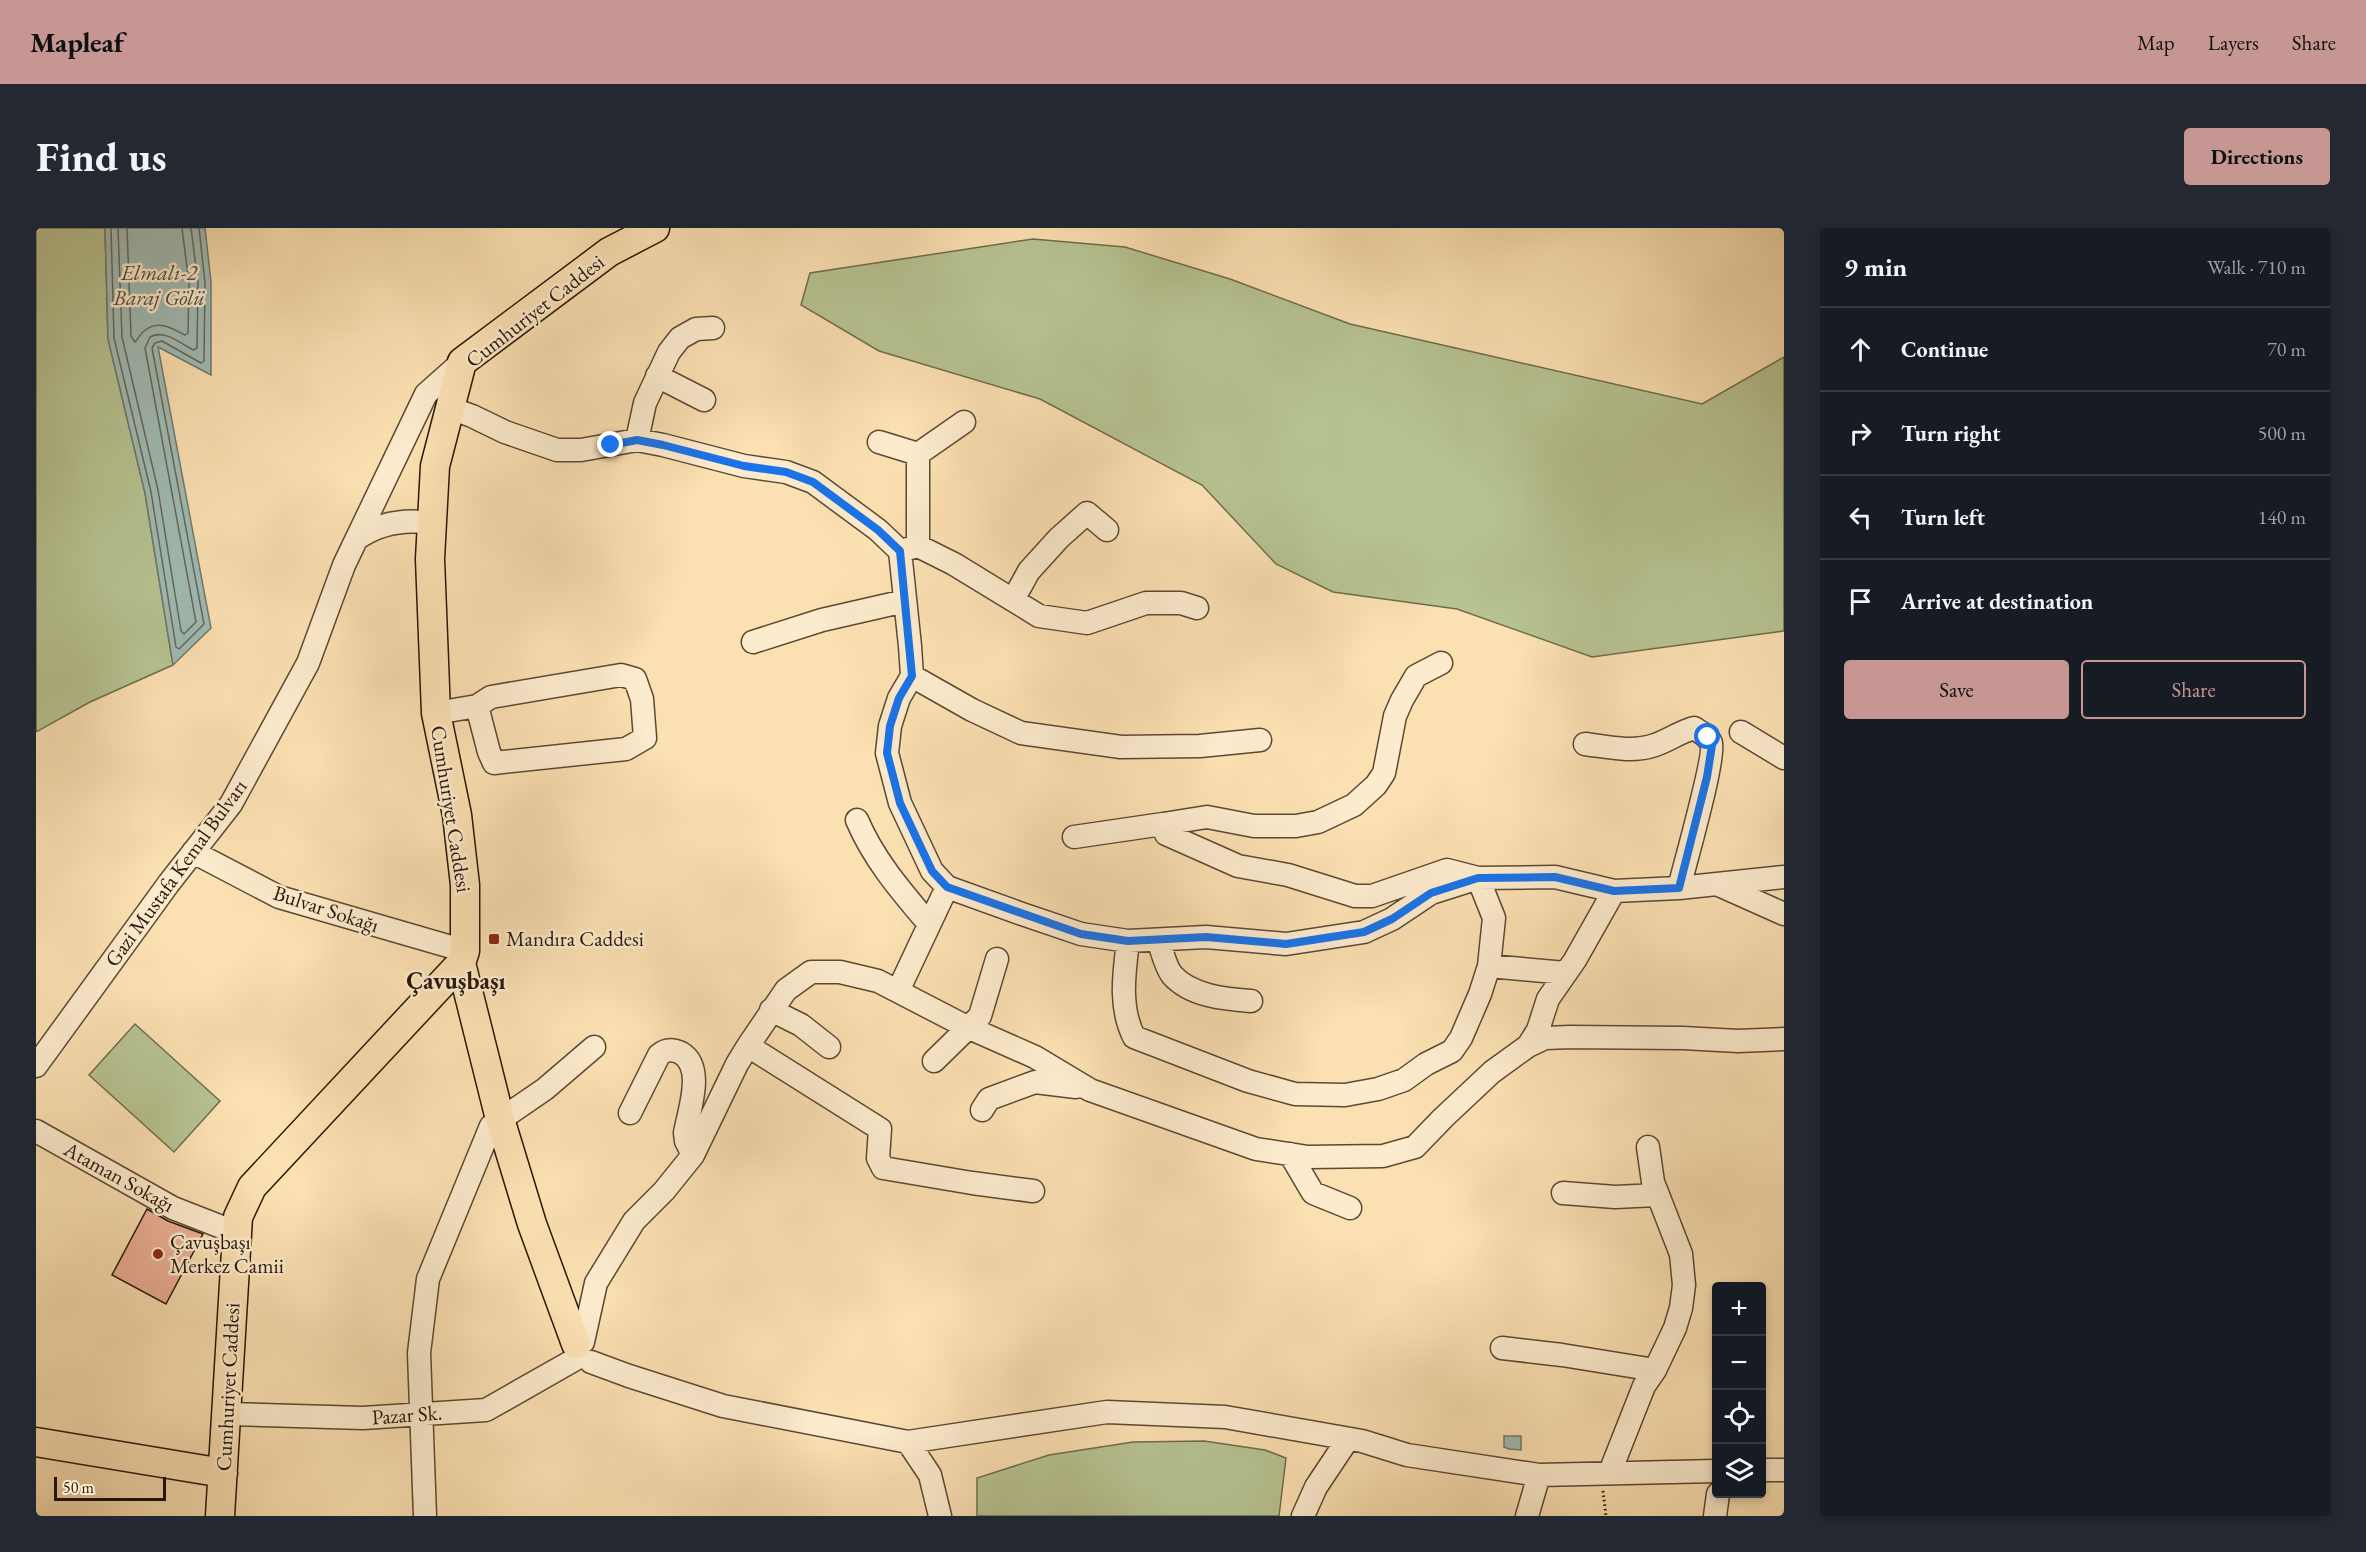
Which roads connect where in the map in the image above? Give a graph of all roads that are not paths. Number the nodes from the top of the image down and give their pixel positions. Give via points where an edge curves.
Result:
1 (655, 228) edge
2 (713, 328) dead end
3 (462, 362) junction
4 (657, 376) junction
5 (704, 400) dead end
6 (450, 408) junction
7 (964, 422) dead end
8 (637, 440) junction
9 (879, 442) dead end
10 (918, 454) junction
11 (431, 523) junction
12 (1107, 530) dead end
13 (358, 538) junction
14 (909, 548) junction
15 (1013, 600) junction
16 (905, 601) junction
17 (1197, 608) dead end
18 (753, 642) dead end
19 (1441, 663) dead end
20 (912, 676) junction
21 (477, 706) junction
22 (436, 713) junction
23 (1741, 732) dead end
24 (1260, 740) dead end
25 (1585, 744) dead end
26 (1784, 758) edge
27 (857, 820) dead end
28 (1163, 824) junction
29 (1074, 837) dead end
30 (193, 852) junction
31 (1784, 877) edge
32 (1478, 878) junction
33 (1717, 884) junction
34 (947, 887) junction
35 (1679, 888) junction
36 (1614, 891) junction
37 (1784, 915) edge
38 (929, 924) junction
39 (1158, 939) junction
40 (1128, 941) junction
41 (463, 957) junction
42 (997, 959) dead end
43 (1489, 966) junction
44 (1566, 973) junction
45 (898, 991) junction
46 (1251, 1001) dead end
47 (771, 1010) junction
48 (969, 1028) junction
49 (1784, 1039) edge
50 (748, 1046) junction
51 (1528, 1046) junction
52 (594, 1047) dead end
53 (830, 1047) dead end
54 (934, 1061) dead end
55 (36, 1066) edge
56 (1090, 1090) junction
57 (982, 1110) dead end
58 (630, 1113) dead end
59 (500, 1119) junction
60 (36, 1131) edge
61 (1648, 1147) dead end
62 (1290, 1154) junction
63 (693, 1155) junction
64 (1033, 1191) dead end
65 (1563, 1193) dead end
66 (1657, 1196) junction
67 (1350, 1208) dead end
68 (237, 1233) junction
69 (1502, 1348) dead end
70 (581, 1352) junction
71 (1655, 1370) junction
72 (227, 1414) junction
73 (422, 1415) junction
74 (1348, 1439) junction
75 (36, 1442) edge
76 (908, 1442) junction
77 (1766, 1470) edge
78 (1784, 1470) edge
79 (1712, 1471) edge
80 (1605, 1472) junction
81 (223, 1473) junction
82 (1539, 1474) junction
83 (1717, 1498) edge
84 (220, 1516) edge
85 (425, 1516) edge
86 (940, 1516) edge
87 (1303, 1516) edge
88 (1527, 1516) edge
89 (1715, 1516) edge

1 - 3 main road, Cumhuriyet Caddesi via 609,252
2 - 4 street via 696,329 680,338
3 - 6 main road, Cumhuriyet Caddesi
3 - 13 street, Gazi Mustafa Kemal Bulvarı via 426,394
4 - 5 street
4 - 8 street via 645,403
6 - 8 street via 557,450
6 - 11 main road, Cumhuriyet Caddesi via 435,466
7 - 10 street
8 - 14 street via 786,472 813,482
9 - 10 street
10 - 14 street
11 - 13 street via 394,523 373,528
11 - 22 main road, Cumhuriyet Caddesi
12 - 15 street via 1086,513 1029,571
13 - 30 street, Gazi Mustafa Kemal Bulvarı via 303,672 231,804
14 - 15 street via 954,564
14 - 16 street
15 - 17 street via 1039,616 1087,622 1146,603 1181,603
16 - 18 street via 822,620
16 - 20 street
19 - 28 street via 1416,676 1395,716 1384,773 1354,805 1318,822 1296,826 1254,826 1207,817
20 - 24 street via 1021,733 1121,747
20 - 34 street via 899,698 887,753 900,803 932,871
21 - 21 street via 491,697 621,675 635,679 642,699 645,738 626,749 494,763
21 - 22 street
22 - 41 main road, Cumhuriyet Caddesi via 457,815 465,885
23 - 26 street
25 - 35 street via 1634,750 1694,728 1708,737 1712,745 1707,777
27 - 38 street via 890,879
28 - 29 street
28 - 32 street via 1166,834 1238,866 1287,874 1355,896 1372,896 1447,870
30 - 41 street, Bulvar Sokağı via 279,897
30 - 55 street, Gazi Mustafa Kemal Bulvarı
31 - 33 street
32 - 36 street via 1555,877
32 - 39 street via 1431,893 1364,932 1286,944 1206,937
32 - 43 street via 1494,918
33 - 35 street
33 - 37 street
34 - 38 street
34 - 40 street via 1081,934
35 - 36 street
36 - 44 street
38 - 45 street
39 - 40 street
39 - 46 street via 1171,973 1189,988 1223,999
40 - 43 street via 1124,979 1126,1021 1134,1037 1248,1081 1295,1094 1345,1095 1378,1089 1404,1080 1452,1051 1461,1038
41 - 59 main road
41 - 68 main road, Cumhuriyet Caddesi via 252,1187 238,1216
42 - 48 street via 980,1016
43 - 44 street
44 - 51 street via 1548,999
45 - 47 street via 878,981 840,972 811,972 786,990
45 - 48 street
47 - 50 street
47 - 53 street via 801,1025
48 - 54 street
48 - 56 street via 1035,1057
49 - 51 street via 1570,1037 1545,1038
50 - 63 street
50 - 64 street via 880,1129 878,1158 883,1168
51 - 62 street via 1492,1072 1415,1147 1383,1156
52 - 59 street via 545,1089
56 - 57 street via 1035,1082 989,1099
56 - 62 street via 1256,1149
58 - 63 street via 659,1055 675,1050 686,1056 694,1076 685,1132
59 - 70 main road via 532,1224
59 - 73 street via 487,1132 428,1279 419,1353
60 - 68 street, Ataman Sokağı via 173,1208
61 - 66 street
62 - 67 street via 1313,1193
63 - 70 street via 634,1221 596,1283
65 - 66 street
66 - 71 street via 1681,1254 1684,1285 1682,1308
68 - 72 main road, Cumhuriyet Caddesi
69 - 71 street
70 - 73 street, Pazar Sk. via 486,1410
70 - 76 street via 723,1406
71 - 80 street
72 - 73 street, Pazar Sk. via 363,1418
72 - 81 main road, Cumhuriyet Caddesi
73 - 85 street
74 - 76 street via 1225,1417 1107,1412
74 - 82 street via 1407,1455
74 - 87 street via 1316,1487
75 - 81 main road
76 - 86 street via 930,1475
77 - 78 street
79 - 80 street
80 - 82 street
81 - 84 main road, Cumhuriyet Caddesi
82 - 88 street
83 - 89 street

